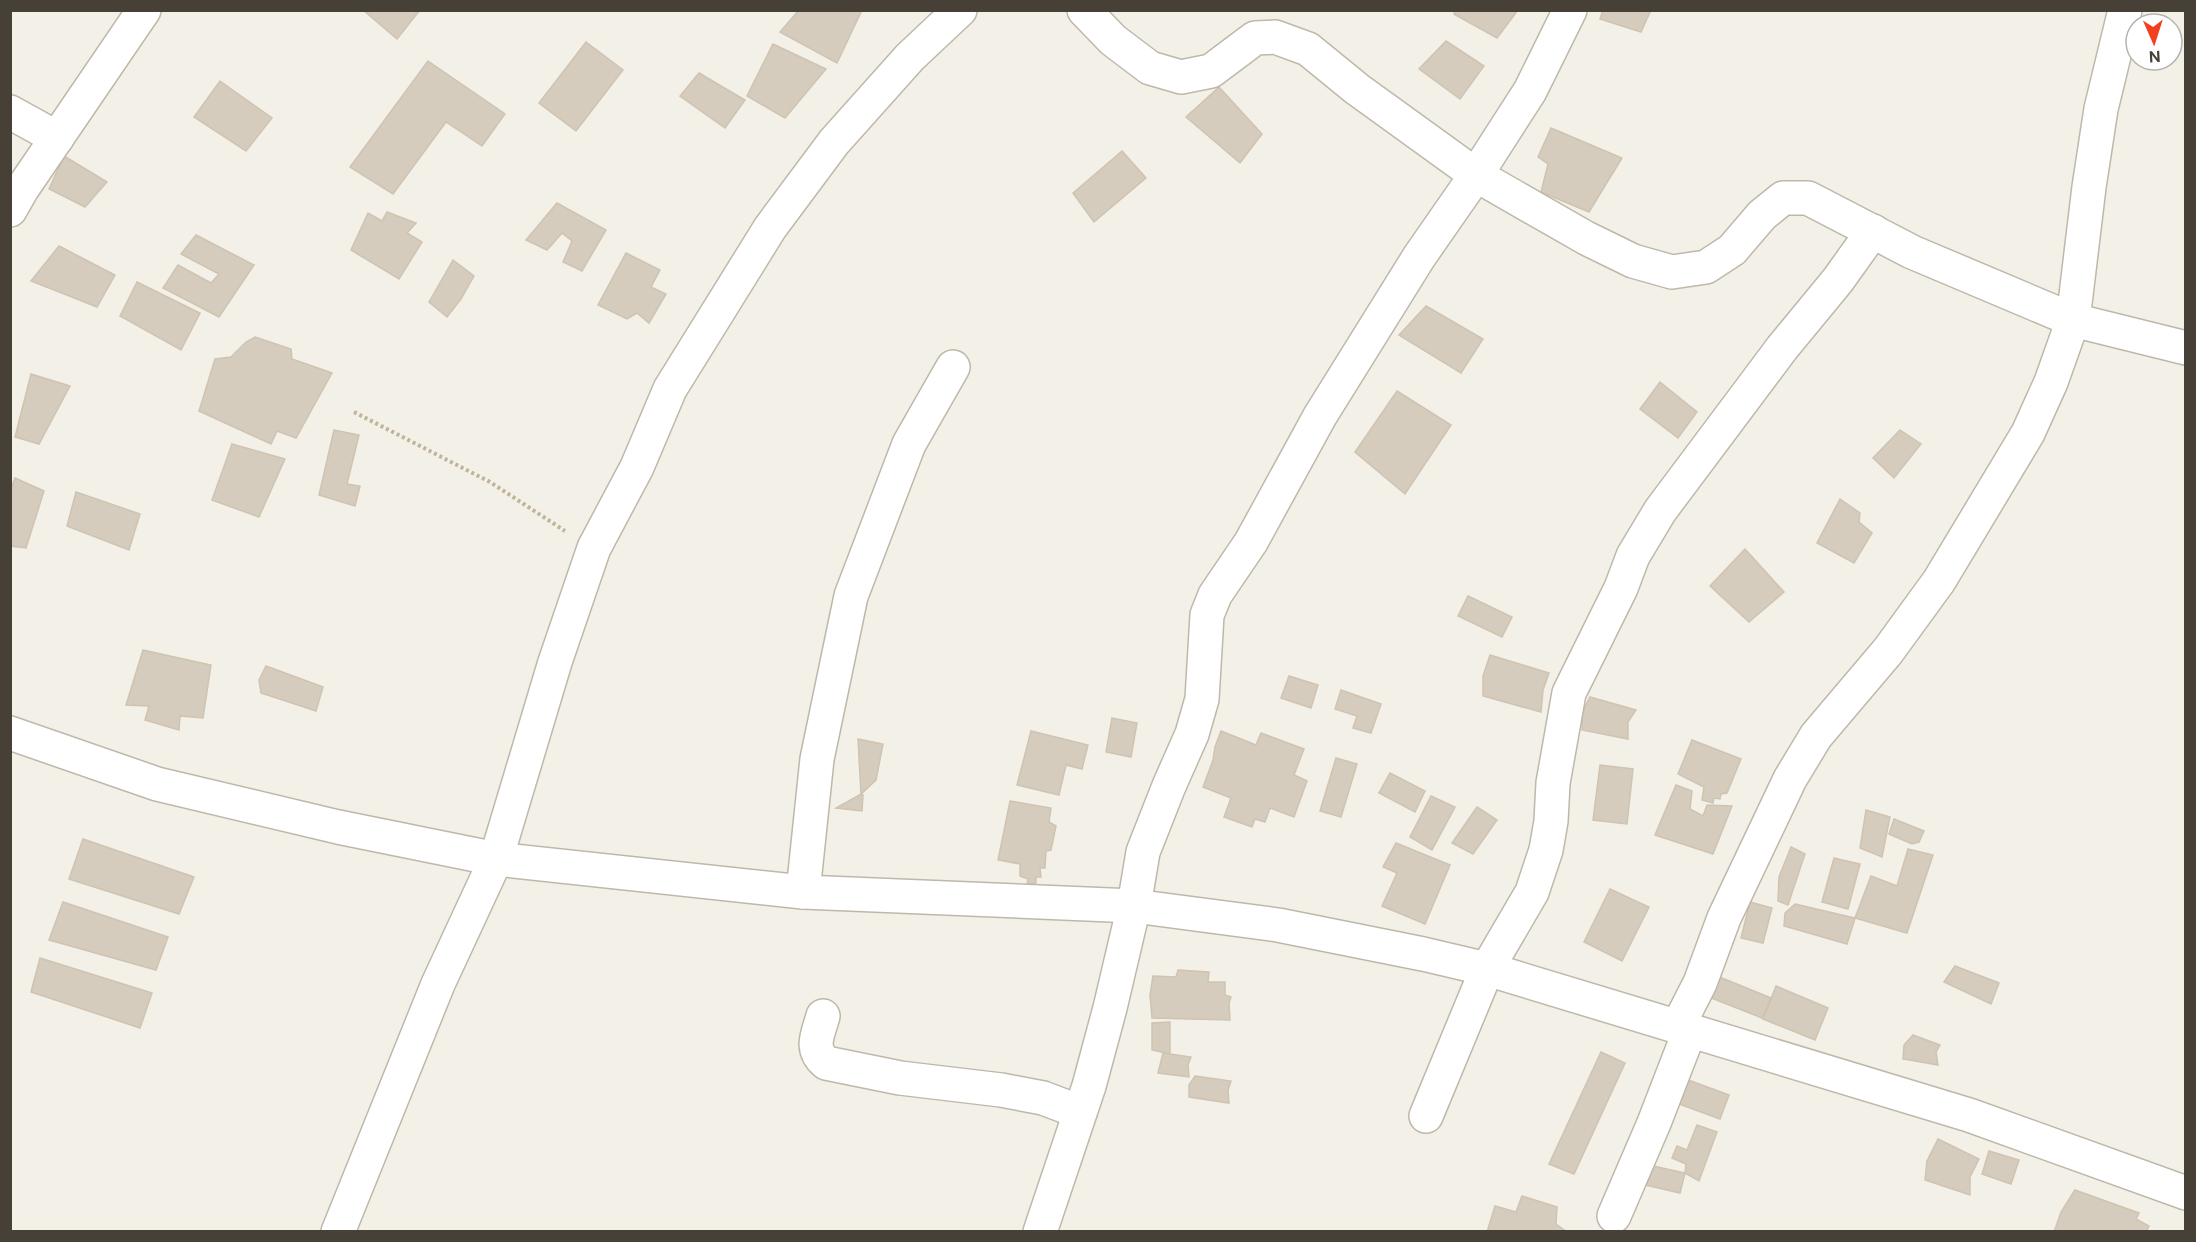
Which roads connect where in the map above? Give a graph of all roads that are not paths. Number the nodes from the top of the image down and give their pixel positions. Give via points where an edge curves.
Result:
1 (144, 10) edge
2 (960, 10) edge
3 (1084, 10) edge
4 (1570, 10) edge
5 (2125, 10) edge
6 (10, 112) edge
7 (57, 138) junction
8 (1476, 175) junction
9 (10, 210) edge
10 (1873, 231) junction
11 (2073, 320) junction
12 (2186, 348) edge
13 (954, 367) dead end
14 (10, 733) edge
15 (496, 858) junction
16 (803, 892) junction
17 (1134, 906) junction
18 (1487, 969) junction
19 (823, 1016) dead end
20 (1684, 1028) junction
21 (1080, 1112) junction
22 (1426, 1116) dead end
23 (2186, 1193) edge
24 (1614, 1216) dead end
25 (338, 1232) edge
26 (1040, 1232) edge

1 - 7 street
2 - 15 street via 910,57 834,142 770,228 670,388 637,467 594,548
3 - 8 street via 1113,40 1150,68 1181,77 1211,71 1255,38 1275,37 1308,49 1356,89
4 - 8 street via 1530,91
5 - 11 street via 2101,109
6 - 7 street
7 - 9 street
8 - 10 street via 1586,238 1633,261 1672,272 1706,267 1732,250 1762,215 1783,198 1808,198
8 - 17 street via 1419,257 1320,416 1251,542 1215,595 1207,615 1202,699 1192,734 1143,852
10 - 11 street via 1912,252
10 - 18 street via 1660,510 1633,556 1569,693 1546,850 1532,892
11 - 12 street
11 - 20 street via 2028,433 1939,581 1888,651 1816,736 1790,779 1724,918
13 - 16 street via 909,444 851,596 817,759
14 - 15 street via 158,784 338,827
15 - 16 street
15 - 25 street via 438,984
16 - 17 street
17 - 18 street via 1278,925
17 - 21 street
18 - 20 street
18 - 22 street
19 - 21 street via 815,1043 818,1056 826,1063 900,1078 1043,1098
20 - 23 street via 1969,1115
20 - 24 street via 1654,1123
21 - 26 street

